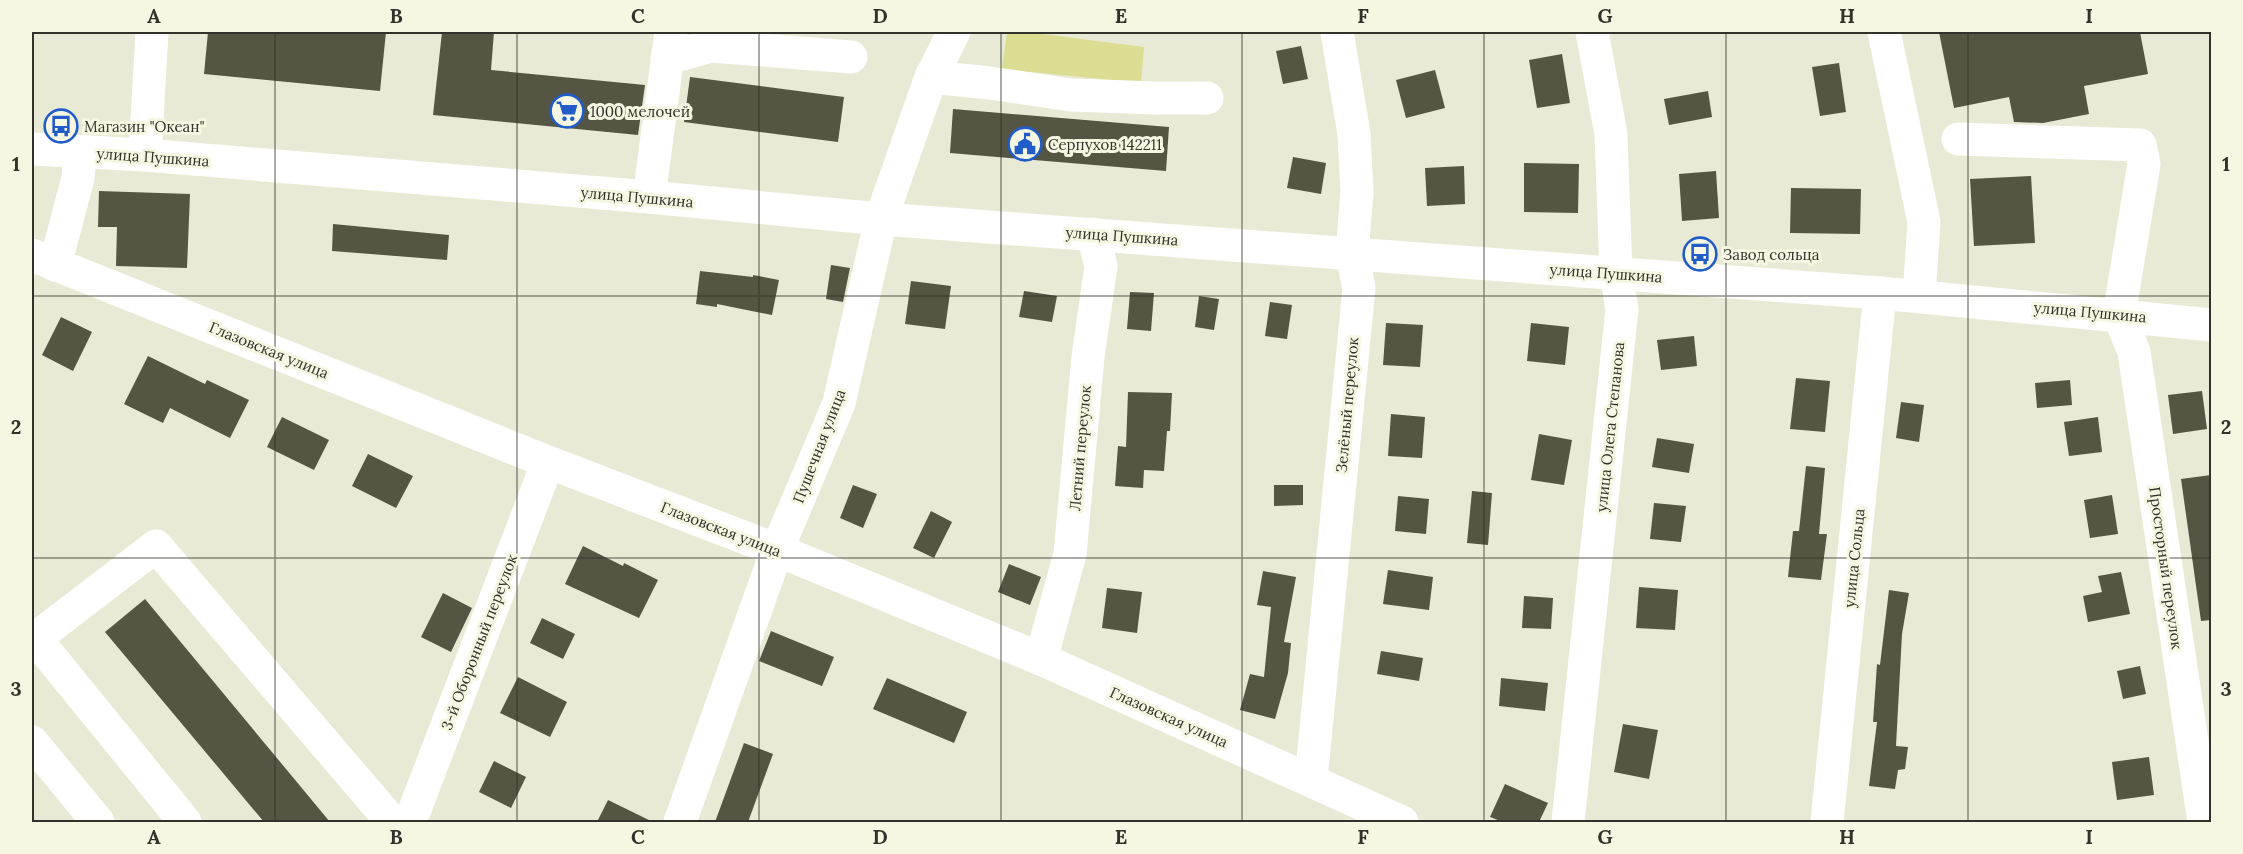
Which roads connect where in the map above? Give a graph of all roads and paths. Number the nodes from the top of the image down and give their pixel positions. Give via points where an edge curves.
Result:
1 (152, 32) edge
2 (954, 32) edge
3 (1337, 32) edge
4 (1592, 32) edge
5 (1884, 32) edge
6 (666, 46) edge
7 (851, 57) dead end
8 (931, 77) junction
9 (1207, 98) dead end
10 (1958, 139) dead end
11 (32, 149) edge
12 (80, 153) junction
13 (145, 155) junction
14 (649, 197) junction
15 (881, 219) junction
16 (1093, 234) junction
17 (1352, 254) junction
18 (43, 260) edge
19 (1616, 274) junction
20 (1880, 293) junction
21 (1919, 296) junction
22 (2119, 315) junction
23 (2211, 325) edge
24 (548, 462) junction
25 (777, 550) junction
26 (33, 640) edge
27 (1041, 659) junction
28 (32, 742) edge
29 (1311, 780) junction
30 (98, 822) edge
31 (185, 822) edge
32 (392, 822) edge
33 (410, 822) edge
34 (680, 822) edge
35 (1402, 822) edge
36 (1568, 822) edge
37 (1827, 822) edge
38 (2204, 822) edge

1 - 13 street
2 - 8 street, Пушечная улица
3 - 17 street, Зелёный переулок via 1354,134 1357,192
4 - 19 street, улица Олега Степанова via 1611,134
5 - 21 street via 1924,222
6 - 7 street
6 - 14 street
8 - 9 street via 1071,95
8 - 15 street, Пушечная улица
10 - 22 street via 2140,145 2144,164
11 - 12 street, улица Пушкина
12 - 13 street, улица Пушкина
12 - 18 street via 78,178
13 - 14 street, улица Пушкина
14 - 15 street, улица Пушкина
15 - 16 street, улица Пушкина
15 - 25 street, Пушечная улица via 839,404
16 - 17 street, улица Пушкина
16 - 27 street, Летний переулок via 1101,266 1088,357 1070,554
17 - 19 street, улица Пушкина
17 - 29 street, Зелёный переулок via 1359,288
18 - 24 street, Глазовская улица
19 - 20 street, улица Пушкина
19 - 36 street, улица Олега Степанова via 1622,309
20 - 21 street, улица Пушкина
20 - 37 street, улица Сольца
21 - 22 street, улица Пушкина
22 - 23 street, улица Пушкина
22 - 38 street, Просторный переулок via 2134,352
24 - 25 street, Глазовская улица
24 - 33 street, 3-й Оборонный переулок
25 - 27 street, Глазовская улица
25 - 34 street, Пушечная улица
26 - 31 street
26 - 32 street via 156,546
27 - 29 street, Глазовская улица
28 - 30 street
29 - 35 street, Глазовская улица

